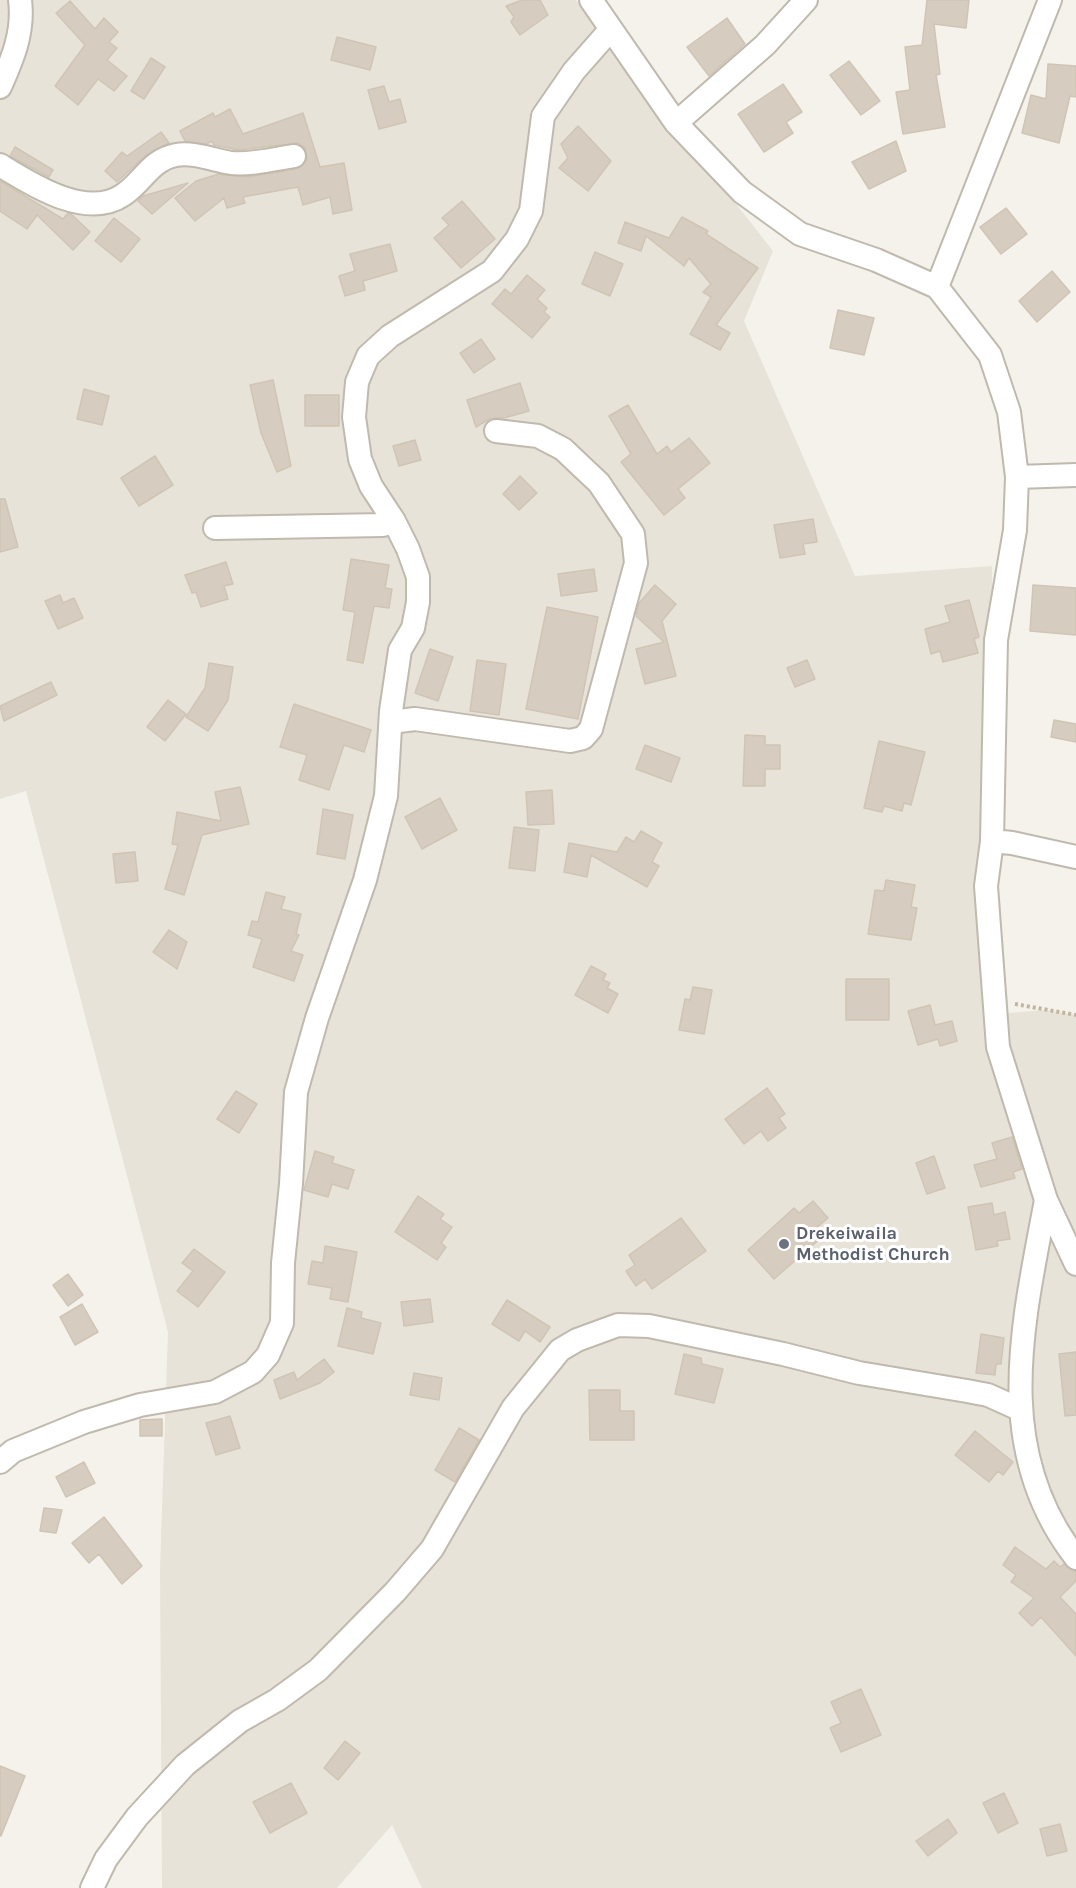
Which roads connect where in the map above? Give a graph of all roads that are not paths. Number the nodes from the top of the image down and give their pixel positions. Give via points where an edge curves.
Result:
1 (20, 0) edge
2 (591, 0) edge
3 (806, 0) edge
4 (1050, 0) edge
5 (611, 28) junction
6 (0, 87) edge
7 (676, 123) junction
8 (294, 156) dead end
9 (0, 165) edge
10 (937, 287) junction
11 (496, 431) dead end
12 (1076, 475) edge
13 (1017, 477) junction
14 (394, 521) junction
15 (215, 528) dead end
16 (391, 722) junction
17 (992, 842) junction
18 (1076, 857) edge
19 (1046, 1200) junction
20 (1076, 1264) edge
21 (1019, 1409) junction
22 (0, 1462) edge
23 (1076, 1558) edge
24 (92, 1888) edge

1 - 6 street via 22,17 17,50
2 - 5 street
3 - 7 street via 765,45
4 - 10 street
5 - 7 street
5 - 14 street via 573,71 543,116 531,211 517,239 492,271 390,336 368,356 357,382 354,417 360,459 371,486
7 - 10 street via 742,192 800,234 876,260
8 - 9 street via 232,163 178,154 156,162 123,195 101,203 43,191
10 - 13 street via 990,355 1009,412
11 - 16 street via 538,436 563,449 599,483 633,534 636,563 591,729 583,738 570,741 415,719
12 - 13 street
13 - 17 street via 1015,530 996,640
14 - 15 street via 383,525
14 - 16 street via 418,577 413,628 400,650
16 - 22 street via 386,796 365,880 296,1092 282,1263 282,1323 268,1355 253,1372 215,1392 140,1406 84,1422 13,1451
17 - 18 street
17 - 19 street via 986,886 998,1047
19 - 20 street
19 - 21 street via 1022,1330
21 - 23 street via 1044,1506
21 - 24 street via 988,1395 859,1373 649,1326 618,1325 577,1340 560,1350 513,1408 432,1549 395,1592 318,1670 240,1721 185,1766 137,1817 106,1858

